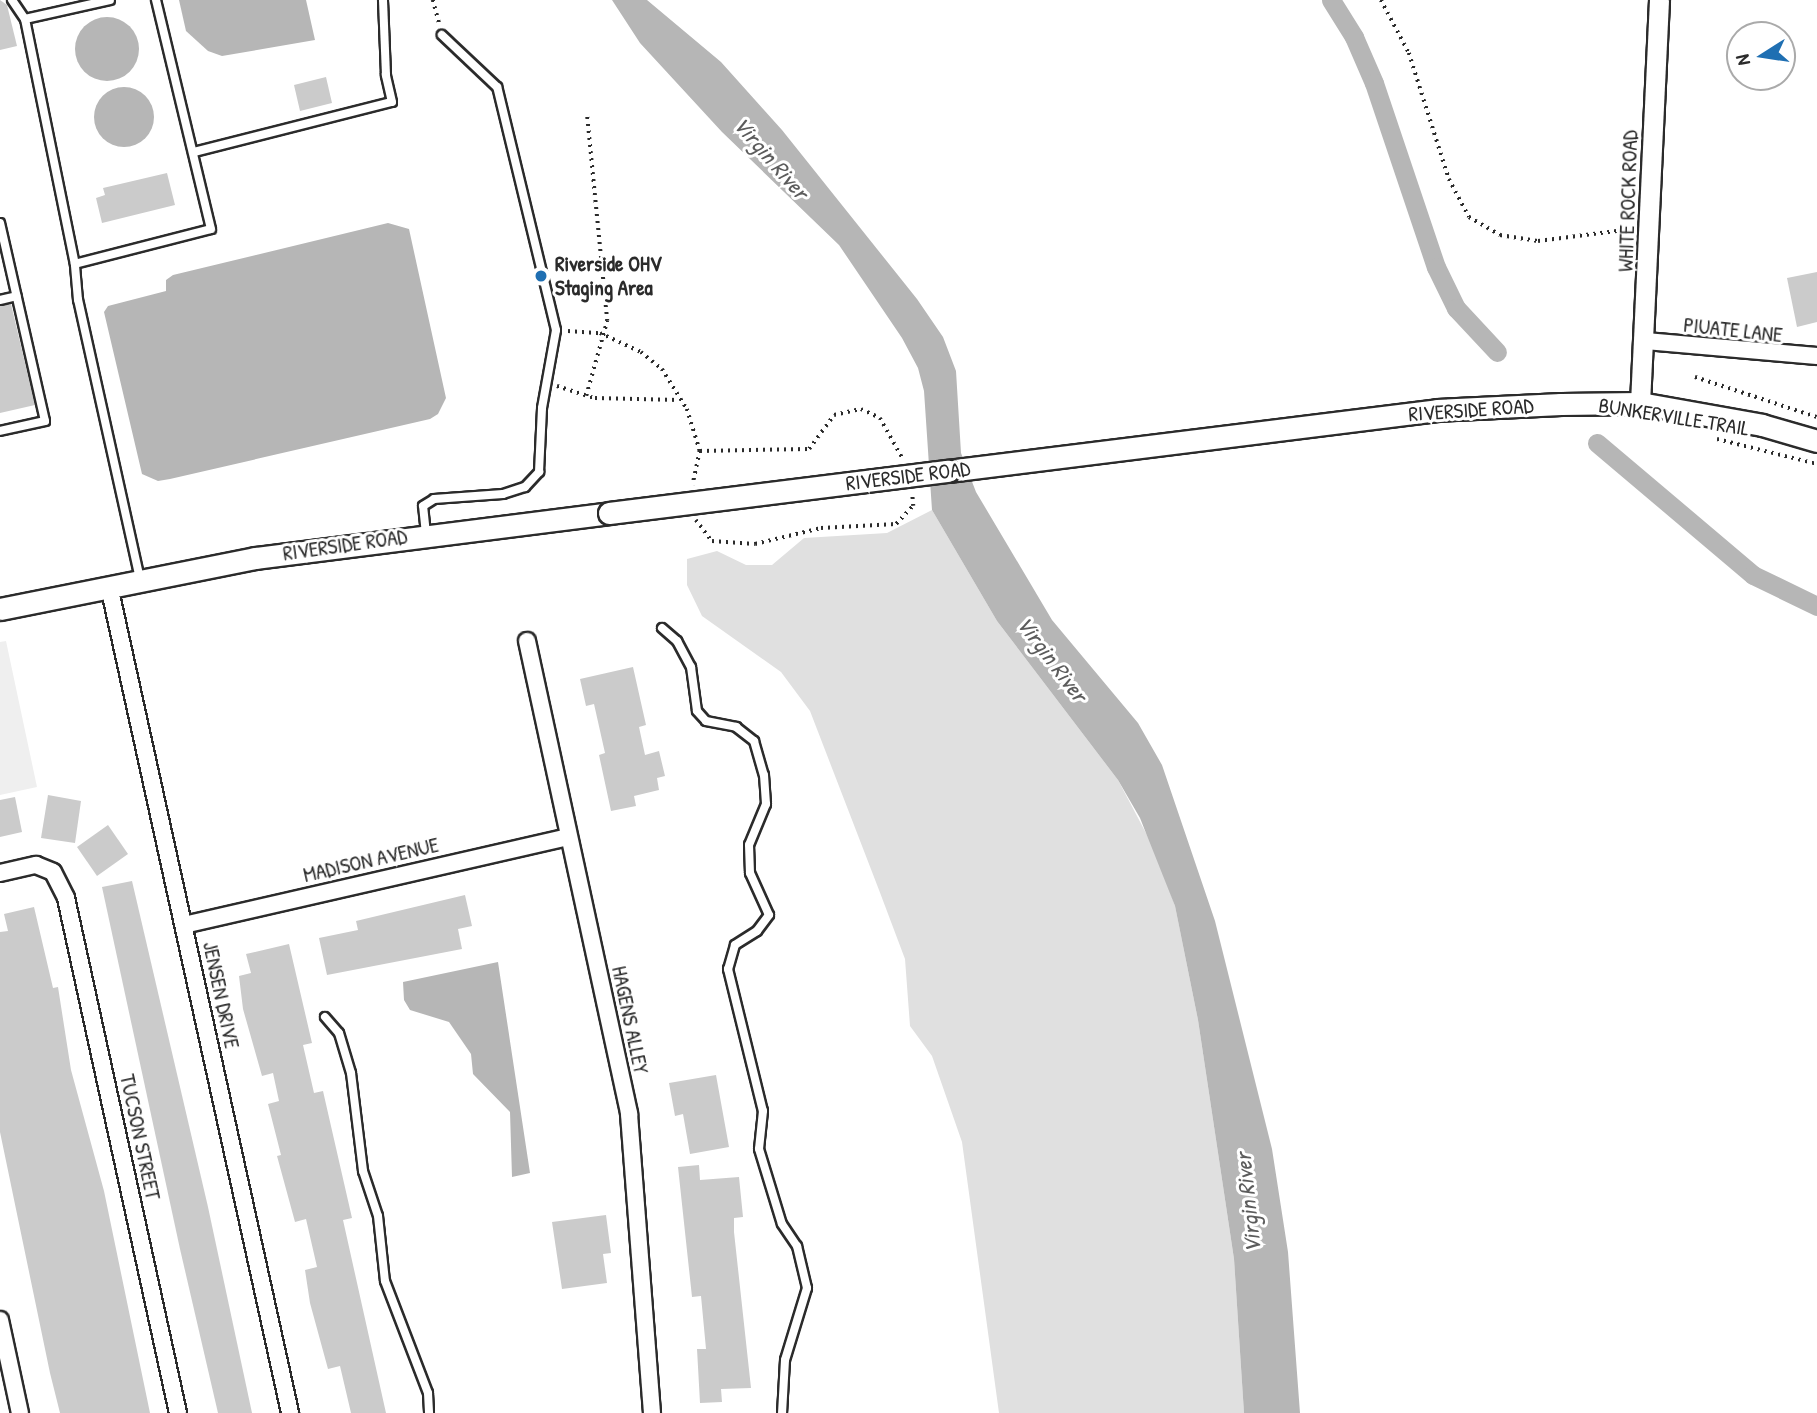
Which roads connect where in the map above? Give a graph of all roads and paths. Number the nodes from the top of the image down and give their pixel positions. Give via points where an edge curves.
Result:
1 (12, 0) edge
2 (110, 0) edge
3 (156, 0) edge
4 (383, 0) edge
5 (432, 0) edge
6 (1381, 0) edge
7 (1659, 0) edge
8 (25, 19) junction
9 (442, 35) joint
10 (587, 117) dead end
11 (194, 152) junction
12 (0, 223) edge
13 (1649, 228) junction
14 (75, 264) junction
15 (17, 296) junction
16 (0, 300) edge
17 (556, 330) junction
18 (606, 335) junction
19 (1645, 341) junction
20 (1817, 356) edge
21 (1695, 377) dead end
22 (547, 382) junction
23 (586, 396) junction
24 (679, 400) junction
25 (1640, 404) junction
26 (1817, 417) edge
27 (0, 431) edge
28 (1708, 437) dead end
29 (1817, 441) edge
30 (700, 451) dead end
31 (1817, 464) edge
32 (426, 534) junction
33 (139, 579) junction
34 (109, 586) junction
35 (0, 609) edge
36 (662, 628) dead end
37 (527, 641) dead end
38 (568, 836) junction
39 (0, 873) edge
40 (184, 925) junction
41 (325, 1017) dead end
42 (0, 1320) edge
43 (20, 1413) edge
44 (178, 1413) edge
45 (290, 1413) edge
46 (429, 1413) edge
47 (652, 1413) edge
48 (782, 1413) edge

1 - 8 lane
2 - 8 lane
3 - 11 lane
4 - 11 lane via 386,75 392,103
5 - 9 path
6 - 13 path via 1409,53 1449,179 1469,216 1500,235 1538,241
7 - 13 street, WHITE ROCK ROAD
8 - 14 lane
9 - 17 lane via 497,87
10 - 18 path
11 - 14 lane via 211,229
12 - 15 lane
13 - 19 street, WHITE ROCK ROAD
14 - 33 lane via 78,300
15 - 16 lane
15 - 27 lane via 45,421
17 - 18 path
17 - 22 lane
18 - 23 path
18 - 24 path via 641,352 662,369
19 - 20 street, PIUATE LANE
19 - 25 street, WHITE ROCK ROAD
21 - 26 path
22 - 23 path
22 - 32 lane via 539,472 525,486 503,494 434,499 423,506
23 - 24 path
24 - 30 path via 687,409
25 - 29 main road, RIVERSIDE ROAD via 1762,425
25 - 32 main road, RIVERSIDE ROAD, bridge via 1437,410
28 - 31 path, BUNKERVILLE TRAIL
32 - 33 main road, RIVERSIDE ROAD
33 - 34 main road, RIVERSIDE ROAD
34 - 35 main road, RIVERSIDE ROAD
34 - 40 street, JENSEN DRIVE
36 - 48 lane via 677,641 691,667 697,711 706,721 736,727 754,741 764,775 766,804 749,845 750,873 769,915 757,931 735,945 728,969 763,1111 760,1149 782,1224 797,1246 807,1288 785,1360
37 - 38 street, HAGENS ALLEY
38 - 40 street, MADISON AVENUE
38 - 47 street, HAGENS ALLEY via 629,1114
39 - 44 street, TUCSON STREET via 36,865 53,872 66,898
40 - 45 street, JENSEN DRIVE
41 - 46 lane via 339,1033 351,1073 363,1171 379,1216 385,1282 428,1393
42 - 43 street

